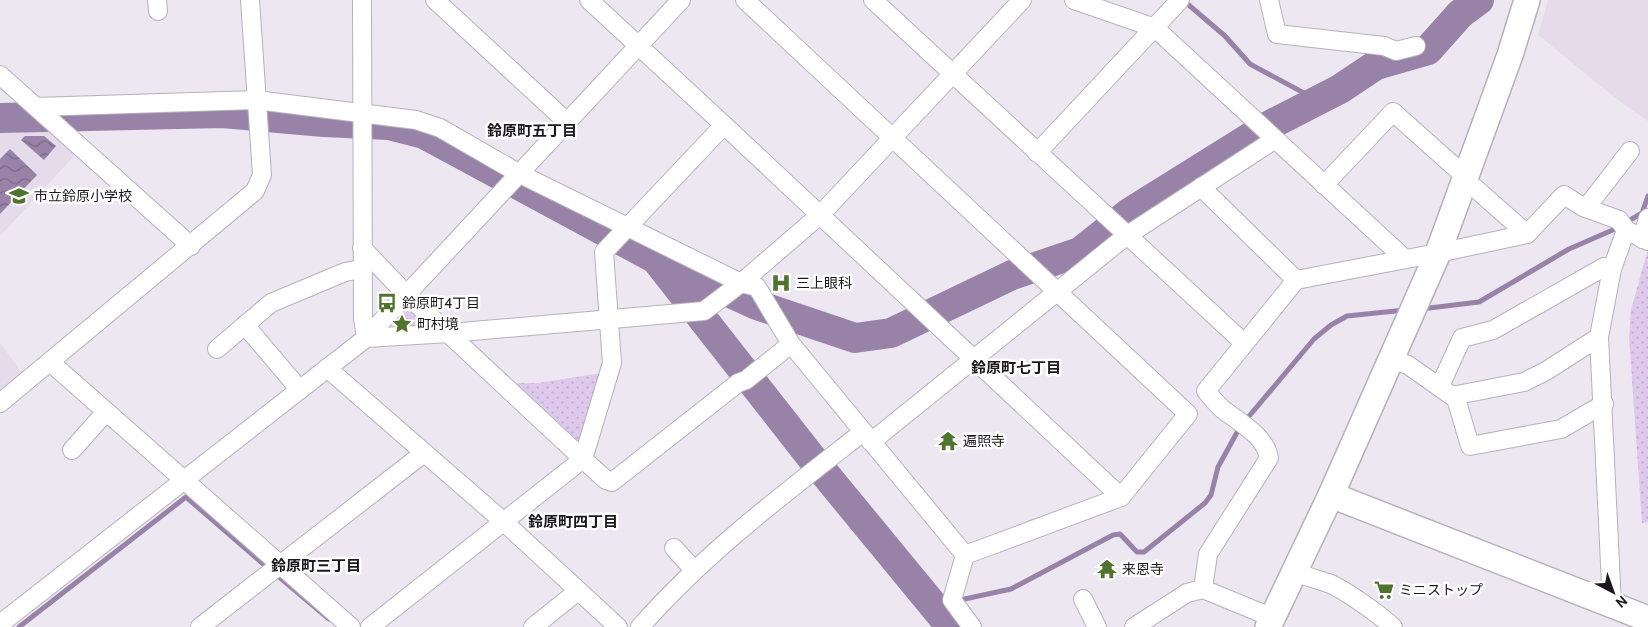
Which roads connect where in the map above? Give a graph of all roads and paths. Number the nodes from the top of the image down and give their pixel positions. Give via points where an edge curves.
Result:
1 (250, 0) edge
2 (362, 0) edge
3 (436, 0) edge
4 (589, 0) edge
5 (682, 0) edge
6 (745, 0) edge
7 (1022, 0) edge
8 (1074, 0) edge
9 (1180, 0) edge
10 (1269, 0) edge
11 (1527, 0) edge
12 (875, 1) edge
13 (1154, 28) junction
14 (638, 46) junction
15 (1416, 46) dead end
16 (952, 74) junction
17 (0, 75) edge
18 (256, 100) junction
19 (38, 109) junction
20 (362, 121) junction
21 (567, 122) junction
22 (724, 124) junction
23 (1267, 133) junction
24 (892, 138) junction
25 (1630, 151) dead end
26 (1037, 153) junction
27 (514, 179) junction
28 (1464, 180) junction
29 (1324, 185) junction
30 (1201, 187) junction
31 (1586, 208) junction
32 (821, 214) junction
33 (1648, 218) edge
34 (1118, 228) junction
35 (1626, 230) junction
36 (620, 234) junction
37 (1526, 234) junction
38 (1645, 240) edge
39 (191, 246) junction
40 (362, 248) junction
41 (1438, 253) junction
42 (1404, 259) junction
43 (362, 269) junction
44 (1612, 269) junction
45 (1296, 280) junction
46 (735, 287) junction
47 (1056, 291) junction
48 (406, 294) junction
49 (609, 318) junction
50 (245, 325) junction
51 (450, 333) junction
52 (366, 338) junction
53 (1599, 338) junction
54 (1244, 343) junction
55 (791, 344) junction
56 (217, 349) dead end
57 (974, 359) junction
58 (1391, 359) junction
59 (50, 362) junction
60 (327, 368) junction
61 (1440, 386) junction
62 (300, 390) junction
63 (1206, 391) junction
64 (1455, 395) junction
65 (0, 403) edge
66 (1604, 404) junction
67 (106, 412) junction
68 (1188, 414) junction
69 (867, 437) junction
70 (72, 450) dead end
71 (424, 453) junction
72 (583, 459) junction
73 (183, 481) junction
74 (1331, 495) junction
75 (1121, 497) junction
76 (504, 522) junction
77 (674, 548) dead end
78 (965, 555) junction
79 (280, 564) junction
80 (694, 570) junction
81 (1295, 572) junction
82 (1203, 589) junction
83 (578, 591) junction
84 (1083, 599) dead end
85 (1612, 605) junction
86 (1648, 620) edge
87 (1271, 623) edge
88 (0, 624) edge
89 (648, 624) edge
90 (1139, 625) edge
91 (200, 627) edge
92 (351, 627) edge
93 (370, 627) edge
94 (533, 627) edge
95 (618, 627) edge
96 (972, 627) edge
97 (1097, 627) edge
98 (1393, 627) edge

1 - 18 street
2 - 20 street
3 - 21 street
4 - 14 street
5 - 14 street
6 - 24 street
7 - 16 street
8 - 13 street
9 - 13 street
10 - 15 street via 1277,34 1384,46 1396,51
11 - 28 street
12 - 16 street
13 - 23 street
13 - 26 street
14 - 21 street
14 - 22 street
16 - 24 street
16 - 26 street
17 - 19 street
18 - 19 street
18 - 20 street
18 - 39 street via 262,176 255,191
19 - 39 street
20 - 27 street via 416,120 440,128
20 - 40 street
21 - 27 street
22 - 32 street
22 - 36 street
23 - 29 street
23 - 30 street
24 - 32 street
24 - 47 street
25 - 31 street
26 - 34 street
27 - 36 street
27 - 48 street
28 - 29 street via 1393,112
28 - 37 street
28 - 41 street
29 - 42 street
30 - 34 street
30 - 45 street
31 - 35 street via 1619,220
31 - 37 street via 1564,195
32 - 46 street
32 - 57 street
33 - 38 street
34 - 47 street
34 - 54 street
35 - 38 street
35 - 44 street
36 - 46 street
36 - 49 street via 604,252
37 - 41 street
39 - 59 street
40 - 43 street
40 - 48 street
41 - 42 street
41 - 58 street
42 - 45 street
43 - 50 street via 345,272 270,303
43 - 52 street
44 - 53 street
44 - 61 street via 1604,267 1493,330 1462,338
45 - 54 street
46 - 49 street via 697,312
46 - 55 street via 757,287
47 - 57 street
47 - 68 street
48 - 51 street
48 - 52 street
49 - 51 street
49 - 72 street via 612,363
50 - 56 street
50 - 62 street
51 - 52 street
51 - 72 street
52 - 60 street
53 - 64 street via 1524,382
53 - 66 street
54 - 63 street
55 - 69 street
55 - 72 street via 612,482
57 - 69 street
57 - 75 street
58 - 61 street via 1408,365
58 - 74 street
59 - 65 street
59 - 67 street
60 - 62 street
60 - 71 street
61 - 64 street
62 - 73 street
63 - 68 street
63 - 82 street via 1268,448 1269,458 1208,554
64 - 66 street via 1470,446 1561,429
66 - 85 street
67 - 70 street
67 - 73 street
68 - 75 street
69 - 78 street
69 - 80 street via 804,477
71 - 76 street
71 - 79 street
72 - 76 street
73 - 79 street
73 - 88 street
74 - 81 street
74 - 85 street
75 - 78 street
76 - 83 street
76 - 93 street
77 - 80 street
78 - 96 street via 952,600
79 - 91 street
79 - 92 street
80 - 89 street
81 - 87 street
81 - 98 street via 1329,584
82 - 87 street
82 - 90 street via 1187,593
83 - 94 street
83 - 95 street
84 - 97 street
85 - 86 street

